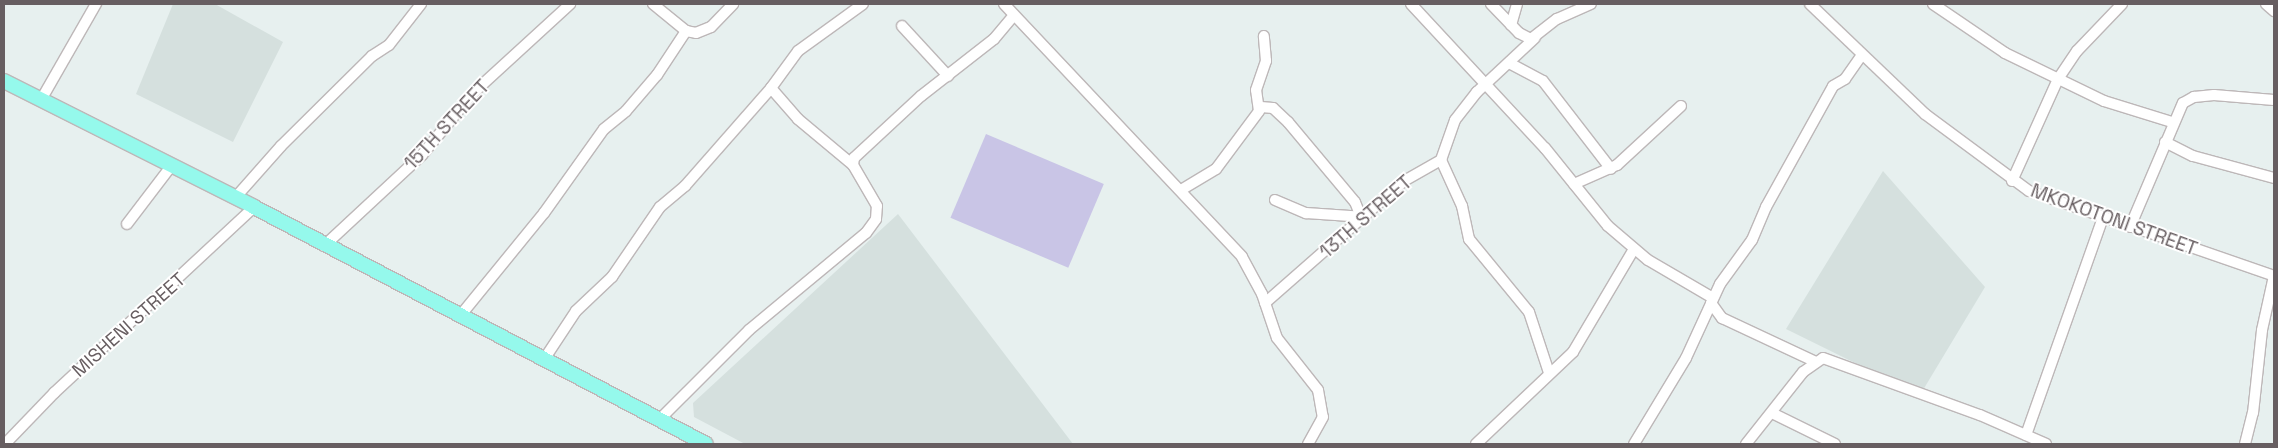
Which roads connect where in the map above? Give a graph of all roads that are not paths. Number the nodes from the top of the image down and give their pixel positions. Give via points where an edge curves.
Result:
1 (96, 4) edge
2 (421, 4) edge
3 (570, 4) edge
4 (653, 4) edge
5 (733, 4) edge
6 (863, 4) edge
7 (1004, 4) edge
8 (1411, 4) edge
9 (1491, 4) edge
10 (1517, 4) edge
11 (1591, 4) edge
12 (1810, 4) edge
13 (1933, 4) edge
14 (2122, 4) edge
15 (2266, 4) edge
16 (2274, 11) edge
17 (1014, 14) junction
18 (1511, 25) junction
19 (902, 26) dead end
20 (686, 31) junction
21 (1264, 36) dead end
22 (1535, 38) junction
23 (1862, 55) junction
24 (1511, 64) junction
25 (948, 76) junction
26 (2058, 79) junction
27 (4, 81) edge
28 (1485, 84) junction
29 (771, 88) junction
30 (41, 100) junction
31 (2274, 100) edge
32 (1681, 106) dead end
33 (1261, 107) junction
34 (2172, 122) junction
35 (2165, 142) junction
36 (1441, 160) junction
37 (172, 165) junction
38 (853, 165) junction
39 (1611, 169) junction
40 (2274, 178) edge
41 (2012, 181) junction
42 (1574, 184) junction
43 (1181, 190) junction
44 (235, 198) junction
45 (1275, 200) dead end
46 (254, 207) junction
47 (1363, 217) junction
48 (2103, 218) junction
49 (127, 224) dead end
50 (2130, 228) junction
51 (324, 246) junction
52 (1634, 249) junction
53 (2274, 276) edge
54 (1712, 301) junction
55 (1266, 303) junction
56 (460, 316) junction
57 (545, 358) junction
58 (1814, 361) junction
59 (1549, 373) junction
60 (1774, 414) junction
61 (659, 420) junction
62 (2026, 435) junction
63 (5, 444) edge
64 (706, 444) edge
65 (1308, 444) edge
66 (1476, 444) edge
67 (1634, 444) edge
68 (1746, 444) edge
69 (1835, 444) edge
70 (2046, 444) edge
71 (2244, 444) edge

1 - 30 street
2 - 44 street via 389,45 372,56 281,146
3 - 51 street, 15TH STREET via 473,93 422,155
4 - 20 street
5 - 20 street via 711,27 696,33
6 - 29 street via 798,51
7 - 17 street
8 - 28 street
9 - 18 street
10 - 18 street
11 - 22 street via 1557,20
12 - 23 street, MKOKOTONI STREET
13 - 26 street via 1995,47
14 - 26 street via 2077,51
15 - 16 street
17 - 25 street via 994,39
17 - 43 street via 1119,130
18 - 22 street via 1525,38
19 - 25 street
20 - 56 street via 657,76 626,111 604,129 544,214
21 - 33 street via 1266,62 1256,90
22 - 24 street
23 - 41 street, MKOKOTONI STREET via 1925,114
23 - 54 street via 1845,79 1832,86 1766,207 1752,240
24 - 28 street
24 - 39 street via 1543,81
25 - 38 street via 860,151
26 - 34 street via 2104,101
26 - 41 street
27 - 30 highway
28 - 36 street via 1452,125
28 - 42 street
29 - 38 street via 798,119
29 - 57 street via 685,186 660,207 612,277 576,311
30 - 37 highway
31 - 34 street via 2194,97 2183,103
32 - 39 street
33 - 43 street via 1245,134 1216,169
33 - 47 street via 1273,108 1288,122 1355,202
34 - 35 street
35 - 40 street via 2204,159
35 - 50 street
36 - 47 street, 13TH STREET via 1411,176
36 - 59 street via 1462,206 1469,239 1529,312
37 - 44 highway
37 - 49 street
38 - 61 street via 877,206 870,228 728,348
39 - 42 street
41 - 48 street, MKOKOTONI STREET via 2048,201
42 - 52 street via 1602,219
43 - 55 street via 1242,257
44 - 46 highway
45 - 47 street via 1306,214
46 - 51 highway
46 - 63 street, MISHENI STREET via 54,393
47 - 55 street, 13TH STREET
48 - 50 street, MKOKOTONI STREET
48 - 62 street
50 - 53 street, MKOKOTONI STREET
51 - 56 highway
52 - 54 street
52 - 59 street via 1614,278 1584,337
53 - 71 street via 2262,330 2253,413
54 - 58 street via 1722,318
54 - 67 street via 1686,358
55 - 65 street via 1277,338 1318,390 1323,417
56 - 57 highway
57 - 61 highway
58 - 60 street
58 - 62 street via 1829,359
59 - 66 street
60 - 68 street
60 - 69 street
61 - 64 highway
62 - 70 street

